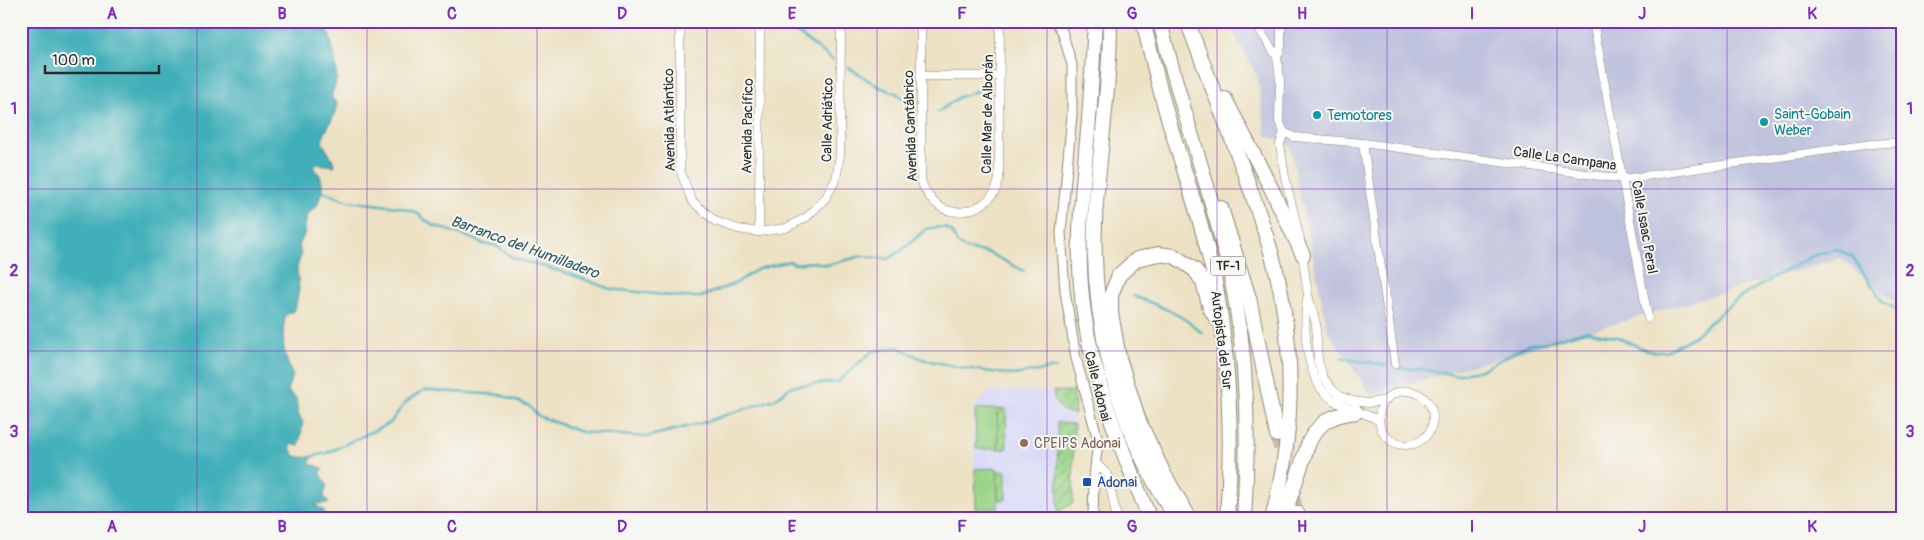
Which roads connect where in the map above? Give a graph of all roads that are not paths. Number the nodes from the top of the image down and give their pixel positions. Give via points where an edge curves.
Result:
1 (680, 21) edge
2 (760, 21) edge
3 (840, 21) edge
4 (921, 21) edge
5 (1000, 21) edge
6 (1055, 21) edge
7 (1095, 21) edge
8 (1110, 21) edge
9 (1143, 21) edge
10 (1160, 21) edge
11 (1254, 21) edge
12 (1281, 21) edge
13 (1593, 21) edge
14 (1187, 22) edge
15 (1277, 57) junction
16 (920, 76) junction
17 (999, 76) junction
18 (1284, 132) junction
19 (1903, 142) edge
20 (1363, 143) junction
21 (1623, 179) junction
22 (1206, 183) junction
23 (985, 203) joint
24 (759, 232) junction
25 (1303, 254) junction
26 (1308, 295) junction
27 (1648, 318) dead end
28 (1224, 333) junction
29 (1394, 364) dead end
30 (1386, 400) junction
31 (1356, 412) junction
32 (1379, 421) junction
33 (1277, 435) tunnel mouth
34 (1096, 463) junction
35 (1116, 514) dead end
36 (1093, 519) edge
37 (1150, 519) edge
38 (1177, 519) edge
39 (1190, 519) edge
40 (1227, 519) edge
41 (1244, 519) edge
42 (1272, 519) edge
43 (1283, 519) edge

1 - 24 street, Avenida Atlántico via 680,170 692,201 715,221
2 - 24 street, Avenida Pacífico
3 - 24 street, Calle Adriático via 840,155 836,179 825,199 806,217 786,228
4 - 16 street, Avenida Cantábrico
5 - 17 street, Calle Mar de Alborán
6 - 34 street, Calle Adonai via 1062,32 1072,65 1072,115 1061,232 1065,291 1076,358 1098,440
7 - 37 highway via 1079,228 1084,314 1094,366 1109,416
8 - 38 highway via 1096,204 1094,264 1099,310 1117,394 1129,427
9 - 28 highway, Autopista del Sur / TF-1 via 1204,237
10 - 22 highway, Autopista del Sur / TF-1
11 - 15 street
12 - 15 street via 1281,47
13 - 21 street, Calle Isaac Peral
14 - 25 highway
14 - 42 highway via 1269,244 1283,305 1290,412 1286,456
15 - 18 street via 1279,121
16 - 17 street
16 - 23 street, Avenida Cantábrico via 921,181 926,192 950,211 962,212
17 - 23 street, Calle Mar de Alborán via 999,179
18 - 20 street, Calle La Campana via 1294,137
18 - 25 street via 1281,152
19 - 21 street, Calle La Campana
20 - 21 street, Calle La Campana
20 - 29 street
21 - 27 street, Calle Isaac Peral
22 - 33 highway via 1223,212 1249,298
22 - 41 highway, Autopista del Sur / TF-1 via 1238,314 1248,433
25 - 26 street
26 - 30 street via 1316,324 1318,361 1331,388 1353,401
26 - 31 street via 1309,364 1315,379 1333,400
28 - 39 highway via 1195,270 1174,256 1158,254 1137,259 1119,275 1111,295 1111,313 1119,358 1139,422
28 - 40 highway, Autopista del Sur / TF-1 via 1231,423
30 - 32 street via 1380,409
30 - 32 street via 1396,393 1420,394 1429,402 1432,426 1416,443 1403,444 1383,432
31 - 32 street
31 - 43 highway via 1331,418 1315,431
34 - 35 street via 1108,475
34 - 36 street, Calle Adonai

